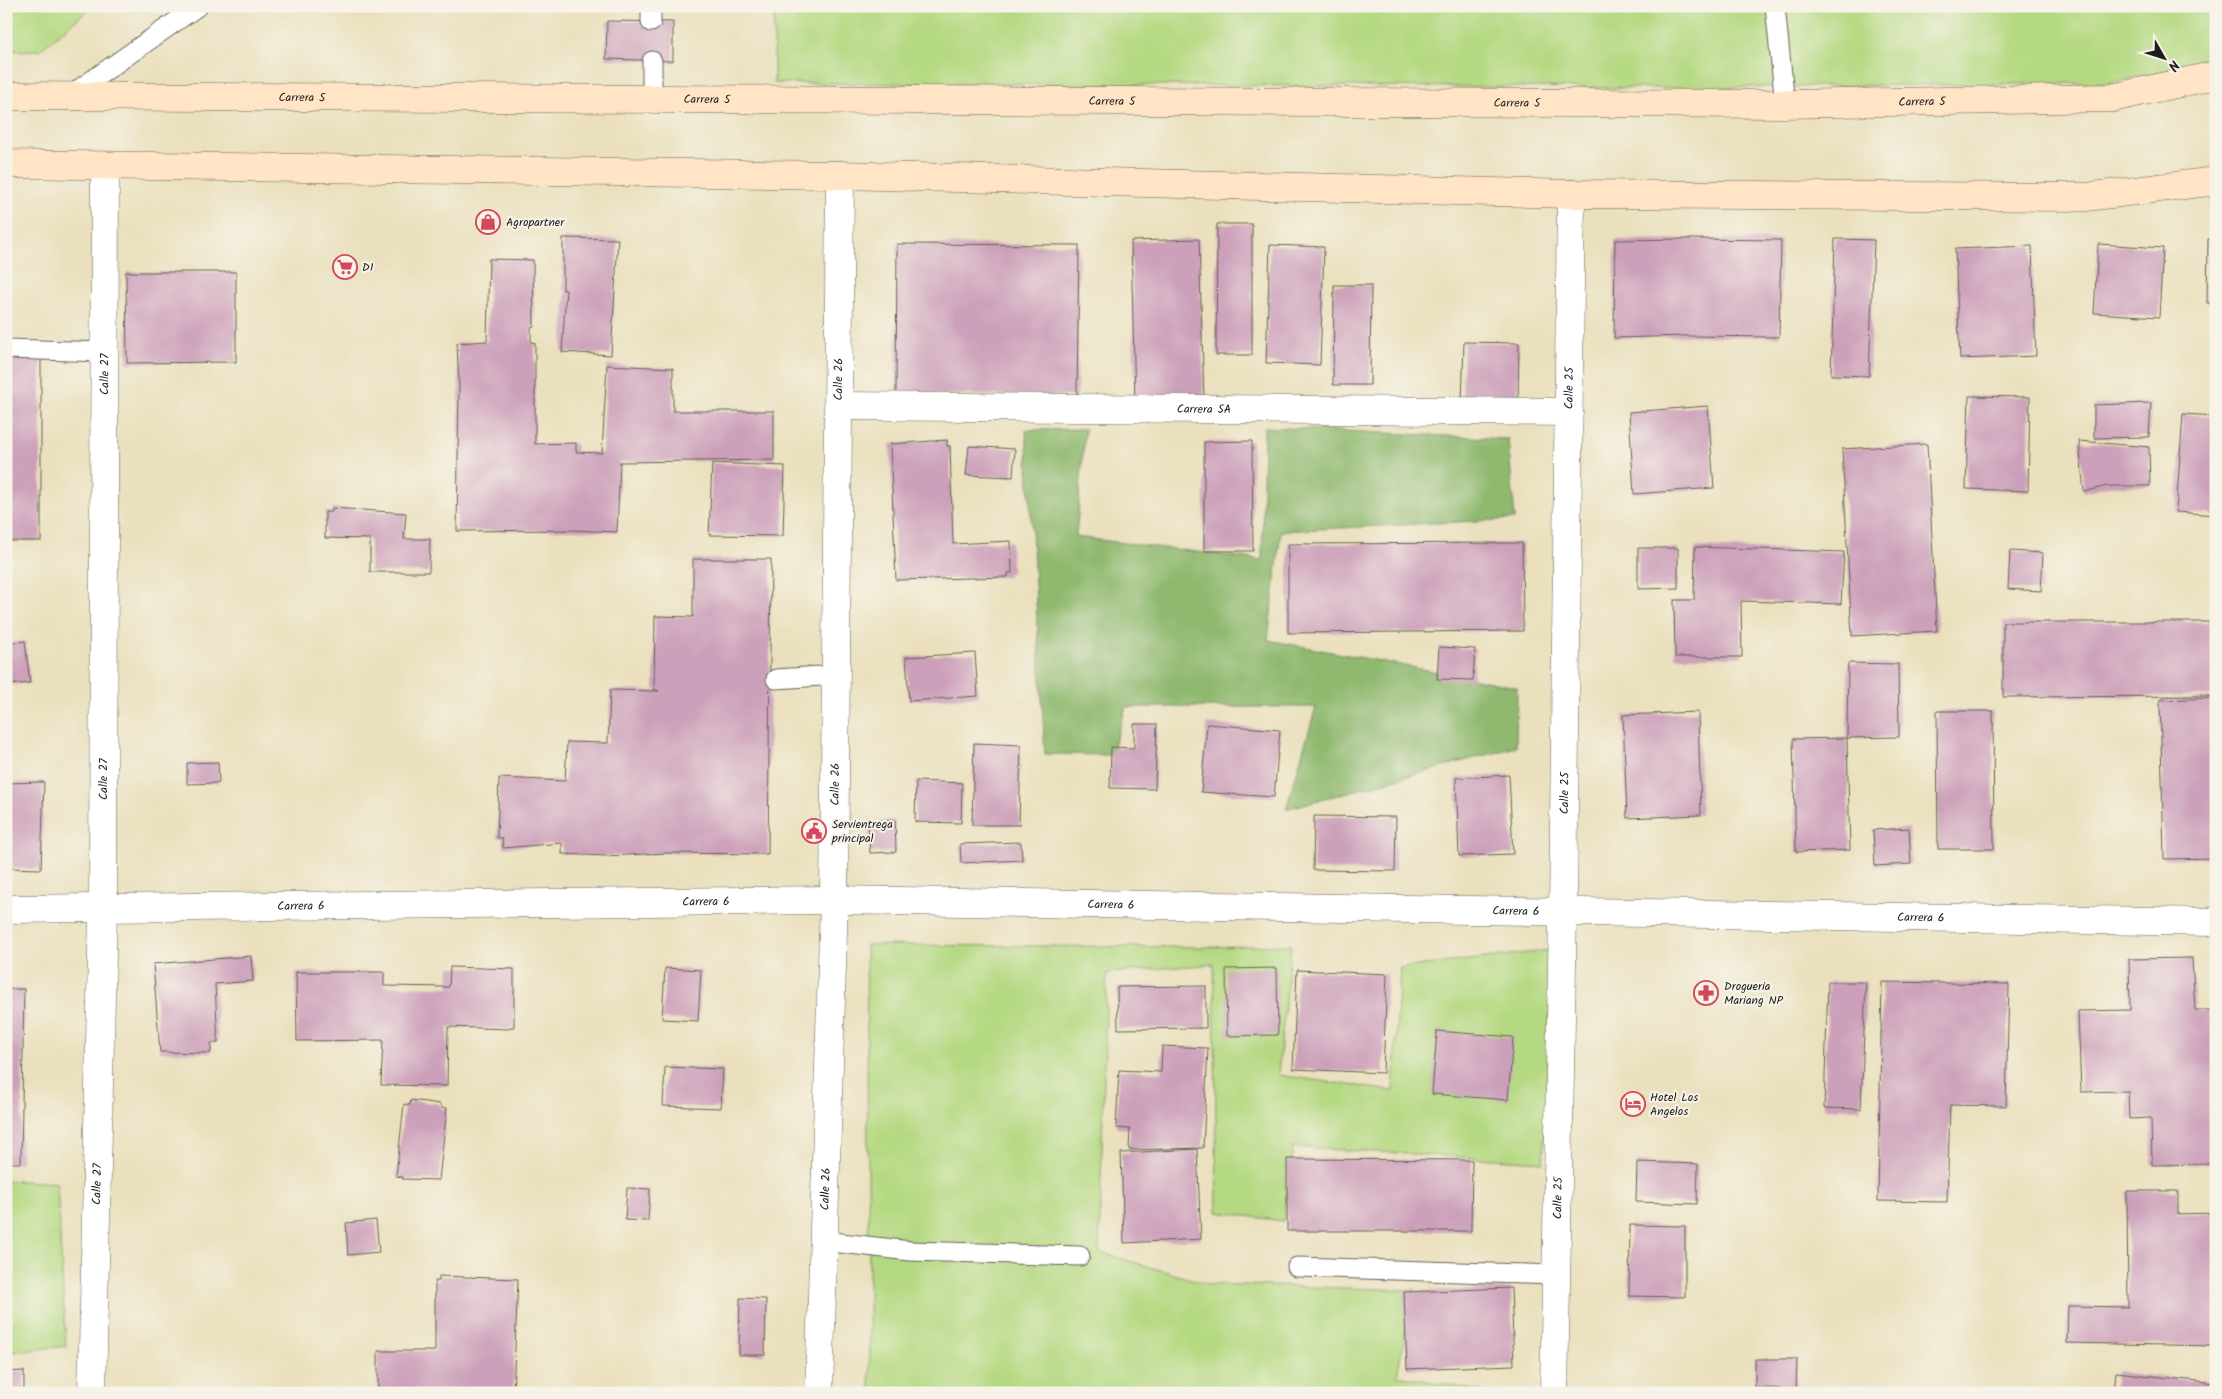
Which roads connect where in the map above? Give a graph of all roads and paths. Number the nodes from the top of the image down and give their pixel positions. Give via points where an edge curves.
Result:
1 (198, 6) edge
2 (1775, 6) edge
3 (652, 61) dead end
4 (2216, 75) edge
5 (6, 96) edge
6 (68, 97) junction
7 (652, 99) junction
8 (1785, 104) junction
9 (6, 164) edge
10 (105, 166) junction
11 (840, 175) junction
12 (2216, 181) edge
13 (1571, 194) junction
14 (6, 349) edge
15 (105, 352) junction
16 (839, 406) junction
17 (1569, 412) junction
18 (836, 675) junction
19 (776, 679) dead end
20 (834, 900) junction
21 (6, 909) edge
22 (103, 909) junction
23 (1563, 912) junction
24 (2216, 922) edge
25 (824, 1241) junction
26 (1080, 1256) dead end
27 (1297, 1267) dead end
28 (1556, 1275) junction
29 (92, 1393) edge
30 (819, 1393) edge
31 (1554, 1393) edge

1 - 6 lane
2 - 8 lane
3 - 7 lane
4 - 8 main road, Carrera 5 via 2112,98
5 - 6 main road, Carrera 5
6 - 7 main road, Carrera 5
7 - 8 main road, Carrera 5
9 - 10 main road
10 - 11 main road
10 - 15 street, Calle 27
11 - 13 main road
11 - 16 street, Calle 26
12 - 13 main road via 2086,197
13 - 17 street, Calle 25
14 - 15 lane
15 - 22 street, Calle 27
16 - 17 street, Carrera 5A
16 - 18 street, Calle 26
17 - 23 street, Calle 25
18 - 19 lane
18 - 20 street, Calle 26
20 - 22 street, Carrera 6
20 - 23 street, Carrera 6
20 - 25 street, Calle 26
21 - 22 street, Carrera 6
22 - 29 street, Calle 27
23 - 24 street, Carrera 6
23 - 28 street, Calle 25
25 - 26 lane via 910,1251
25 - 30 street, Calle 26
27 - 28 lane
28 - 31 street, Calle 25

